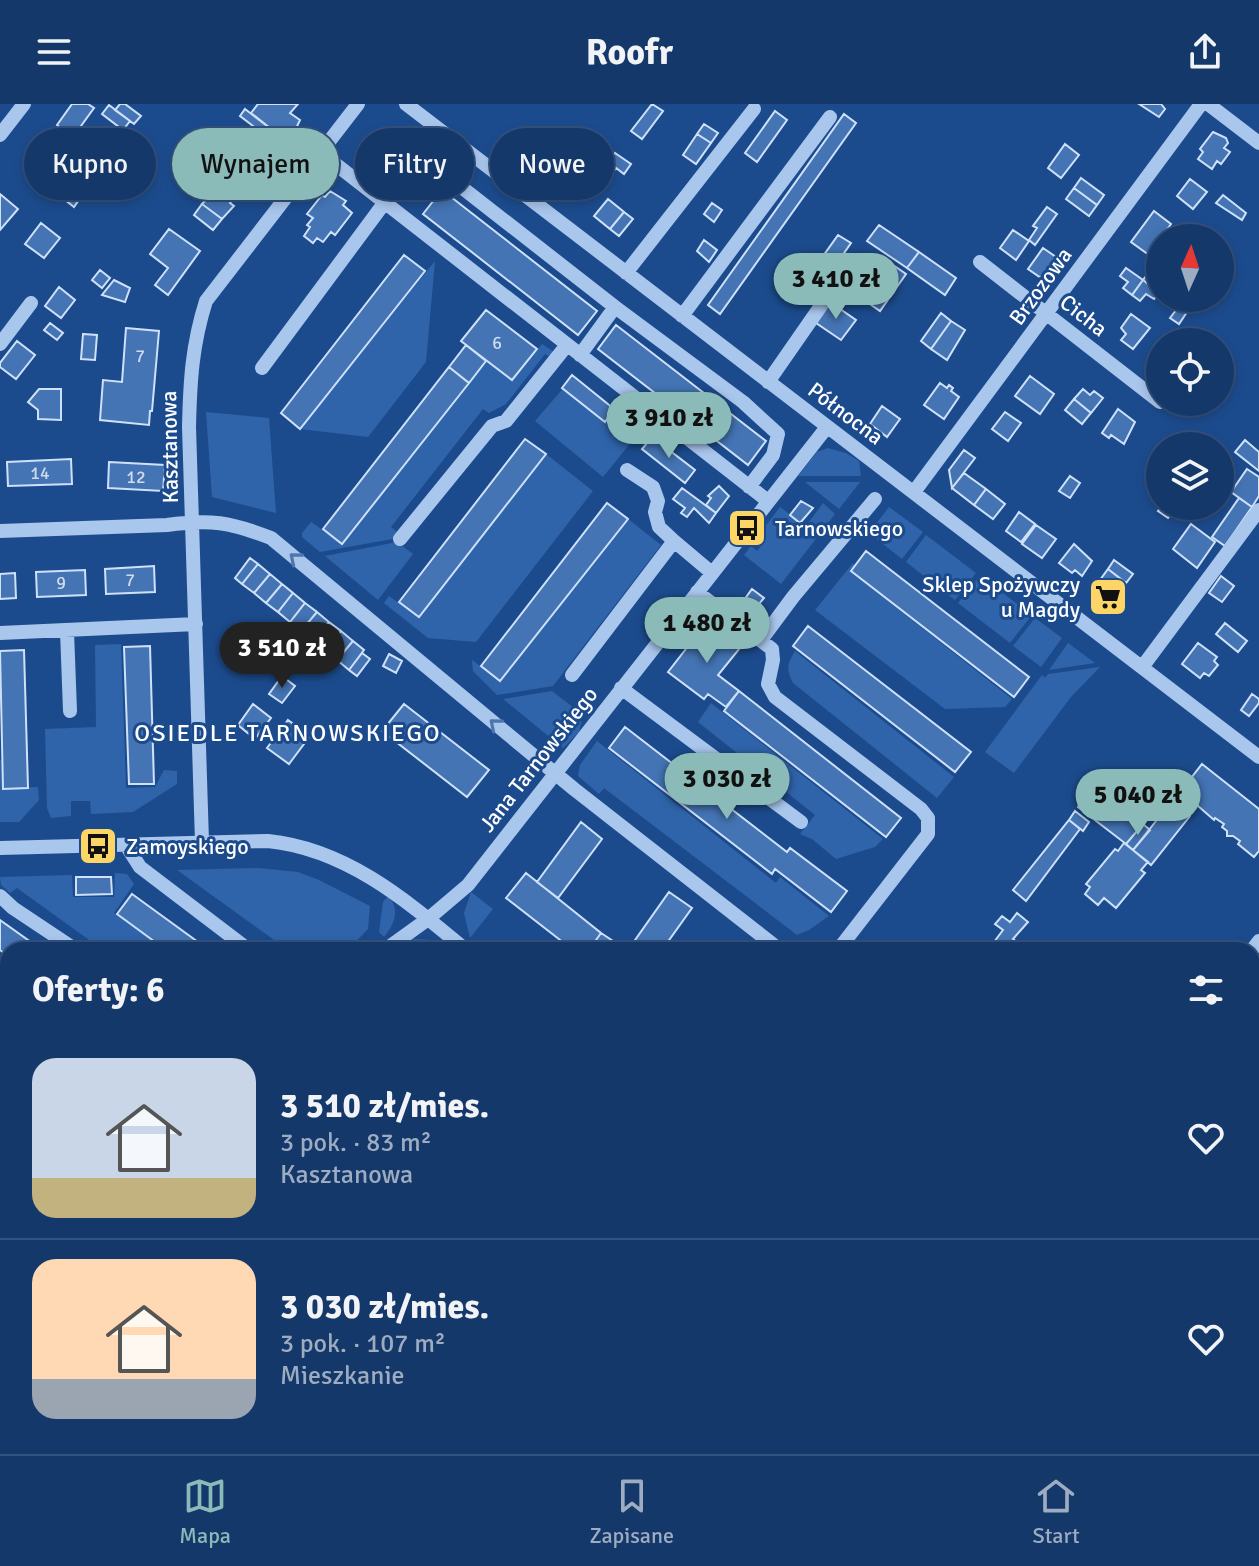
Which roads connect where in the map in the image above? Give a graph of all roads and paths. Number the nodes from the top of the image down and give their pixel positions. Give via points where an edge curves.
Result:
1 (24, 104) edge
2 (358, 104) edge
3 (406, 104) edge
4 (1201, 104) edge
5 (1208, 104) edge
6 (754, 109) dead end
7 (830, 117) dead end
8 (339, 128) edge
9 (0, 135) edge
10 (1259, 143) edge
11 (339, 167) edge
12 (474, 197) edge
13 (283, 200) edge
14 (385, 202) junction
15 (980, 262) dead end
16 (626, 273) junction
17 (825, 300) dead end
18 (31, 303) dead end
19 (615, 307) junction
20 (1047, 314) junction
21 (682, 316) junction
22 (0, 344) edge
23 (567, 345) junction
24 (580, 355) junction
25 (262, 368) dead end
26 (768, 382) junction
27 (1146, 390) edge
28 (827, 427) junction
29 (627, 470) dead end
30 (749, 487) junction
31 (914, 492) junction
32 (875, 499) dead end
33 (768, 501) junction
34 (1259, 510) edge
35 (192, 521) junction
36 (0, 531) edge
37 (400, 539) dead end
38 (674, 541) junction
39 (712, 573) junction
40 (697, 592) junction
41 (196, 624) junction
42 (67, 631) junction
43 (0, 633) edge
44 (761, 640) junction
45 (1143, 666) junction
46 (572, 675) dead end
47 (621, 688) junction
48 (70, 711) dead end
49 (1259, 757) edge
50 (555, 773) junction
51 (801, 822) dead end
52 (202, 842) junction
53 (126, 845) junction
54 (0, 848) edge
55 (0, 896) edge
56 (428, 919) junction
57 (64, 942) edge
58 (238, 942) edge
59 (396, 942) edge
60 (456, 942) edge
61 (770, 942) edge
62 (844, 942) edge

1 - 9 street
2 - 8 street, Kasztanowa
3 - 16 street, Północna
4 - 20 street, Brzozowa
5 - 10 street
6 - 16 street
7 - 21 street
11 - 14 street
12 - 19 street
13 - 35 street, Kasztanowa via 206,301 196,331 191,365
14 - 23 street
14 - 25 street
15 - 20 street, Cicha
16 - 21 street, Północna
17 - 26 street
18 - 22 street
19 - 24 street
19 - 30 street via 778,434 773,455
20 - 27 street, Cicha
20 - 31 street, Brzozowa
21 - 26 street, Północna
23 - 24 street
23 - 37 street
24 - 30 street
26 - 28 street, Północna
28 - 31 street, Północna
28 - 33 street, Jana Tarnowskiego
29 - 38 street via 653,487 659,527
30 - 33 street
31 - 45 street, Północna
32 - 44 street
33 - 39 street, Jana Tarnowskiego
34 - 45 street
35 - 36 street
35 - 41 street, Kasztanowa
50 -> 35 street via 271,538 233,524
38 - 39 street
38 - 46 street
39 - 40 street, Jana Tarnowskiego
40 - 44 street
40 - 47 street, Jana Tarnowskiego
41 - 42 street
41 - 52 street, Kasztanowa
42 - 43 street
42 - 48 street
44 - 62 street via 772,649 768,684 775,697 928,818 928,834
45 - 49 street, Północna
47 - 50 street, Jana Tarnowskiego
47 - 51 street
50 - 56 street, Jana Tarnowskiego via 468,885
50 - 61 street
52 - 53 street
52 - 56 street via 296,843 354,867
53 - 54 street
53 - 58 street via 140,867
55 - 57 street
56 - 59 street, Jana Tarnowskiego
56 - 60 street

